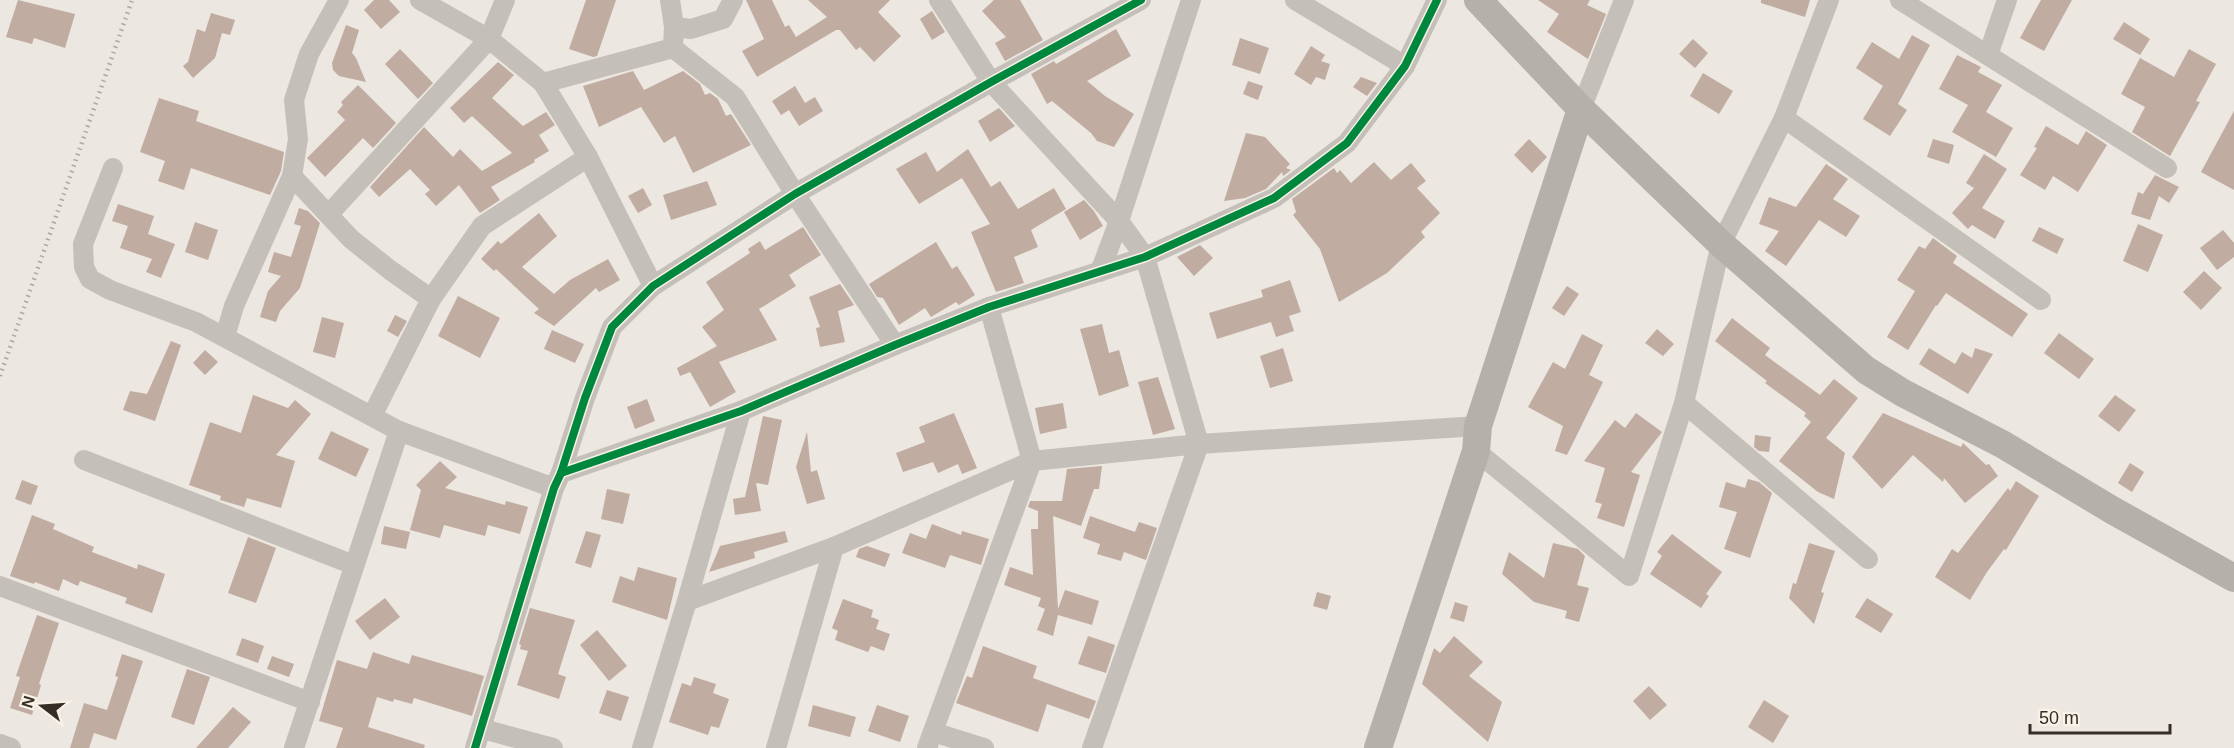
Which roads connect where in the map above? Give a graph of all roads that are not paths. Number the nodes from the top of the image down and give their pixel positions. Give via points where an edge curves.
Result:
1 (339, 0) edge
2 (420, 0) edge
3 (504, 0) edge
4 (670, 0) edge
5 (733, 0) edge
6 (939, 0) edge
7 (1141, 0) edge
8 (1191, 0) edge
9 (1295, 0) edge
10 (1437, 0) edge
11 (1478, 0) edge
12 (1624, 0) edge
13 (1828, 0) edge
14 (1900, 0) edge
15 (2007, 0) edge
16 (674, 27) junction
17 (489, 39) junction
18 (673, 48) junction
19 (1988, 56) junction
20 (1405, 66) junction
21 (991, 82) junction
22 (543, 83) junction
23 (1581, 108) junction
24 (1784, 118) junction
25 (588, 157) junction
26 (113, 168) dead end
27 (2167, 168) dead end
28 (292, 176) junction
29 (795, 194) junction
30 (329, 214) junction
31 (1119, 221) junction
32 (1721, 244) junction
33 (1145, 257) junction
34 (1100, 272) junction
35 (653, 286) junction
36 (431, 299) junction
37 (2041, 300) dead end
38 (989, 308) junction
39 (225, 337) junction
40 (895, 345) junction
41 (1684, 403) junction
42 (741, 411) junction
43 (372, 416) junction
44 (399, 431) junction
45 (1477, 438) junction
46 (1200, 444) junction
47 (84, 460) dead end
48 (1032, 461) junction
49 (558, 480) junction
50 (834, 547) junction
51 (1868, 559) dead end
52 (354, 565) junction
53 (2234, 578) edge
54 (0, 586) edge
55 (687, 601) junction
56 (310, 702) junction
57 (483, 729) junction
58 (930, 740) edge
59 (0, 744) edge
60 (11, 748) edge
61 (294, 748) edge
62 (476, 748) edge
63 (553, 748) edge
64 (642, 748) edge
65 (776, 748) edge
66 (984, 748) edge
67 (1092, 748) edge
68 (1378, 748) edge

1 - 28 street via 309,54 294,100 298,139
2 - 17 street
3 - 17 street
4 - 16 street
5 - 16 street via 723,19 690,29
6 - 21 street
7 - 21 street
8 - 31 street
9 - 20 street
10 - 20 street
11 - 23 street
12 - 23 street
13 - 24 street
14 - 19 street
15 - 19 street
16 - 18 street
17 - 22 street
17 - 30 street
18 - 22 street
18 - 29 street via 735,97
19 - 27 street
20 - 33 street via 1347,143 1274,198
21 - 29 street
21 - 31 street
22 - 25 street
23 - 32 street
23 - 45 street
24 - 32 street
24 - 37 street
25 - 35 street
25 - 36 street via 482,226
26 - 39 street via 83,244 84,267 90,279
28 - 30 street
28 - 39 street via 234,306
29 - 35 street
29 - 40 street
30 - 36 street via 351,239
31 - 33 street
31 - 34 street
32 - 41 street
32 - 53 street via 1866,370
33 - 34 street
33 - 46 street
34 - 38 street
35 - 49 street via 612,327
36 - 43 street
38 - 40 street
38 - 48 street
39 - 43 street
40 - 42 street
41 - 45 street via 1629,576
41 - 51 street
42 - 49 street
42 - 55 street
43 - 44 street
44 - 49 street
44 - 52 street
45 - 46 street
45 - 68 street
46 - 48 street
46 - 67 street
47 - 52 street
48 - 50 street
48 - 58 street
49 - 57 street
50 - 55 street
50 - 65 street
52 - 56 street
54 - 56 street
55 - 64 street
56 - 61 street
57 - 62 street
57 - 63 street
58 - 66 street
59 - 60 street

